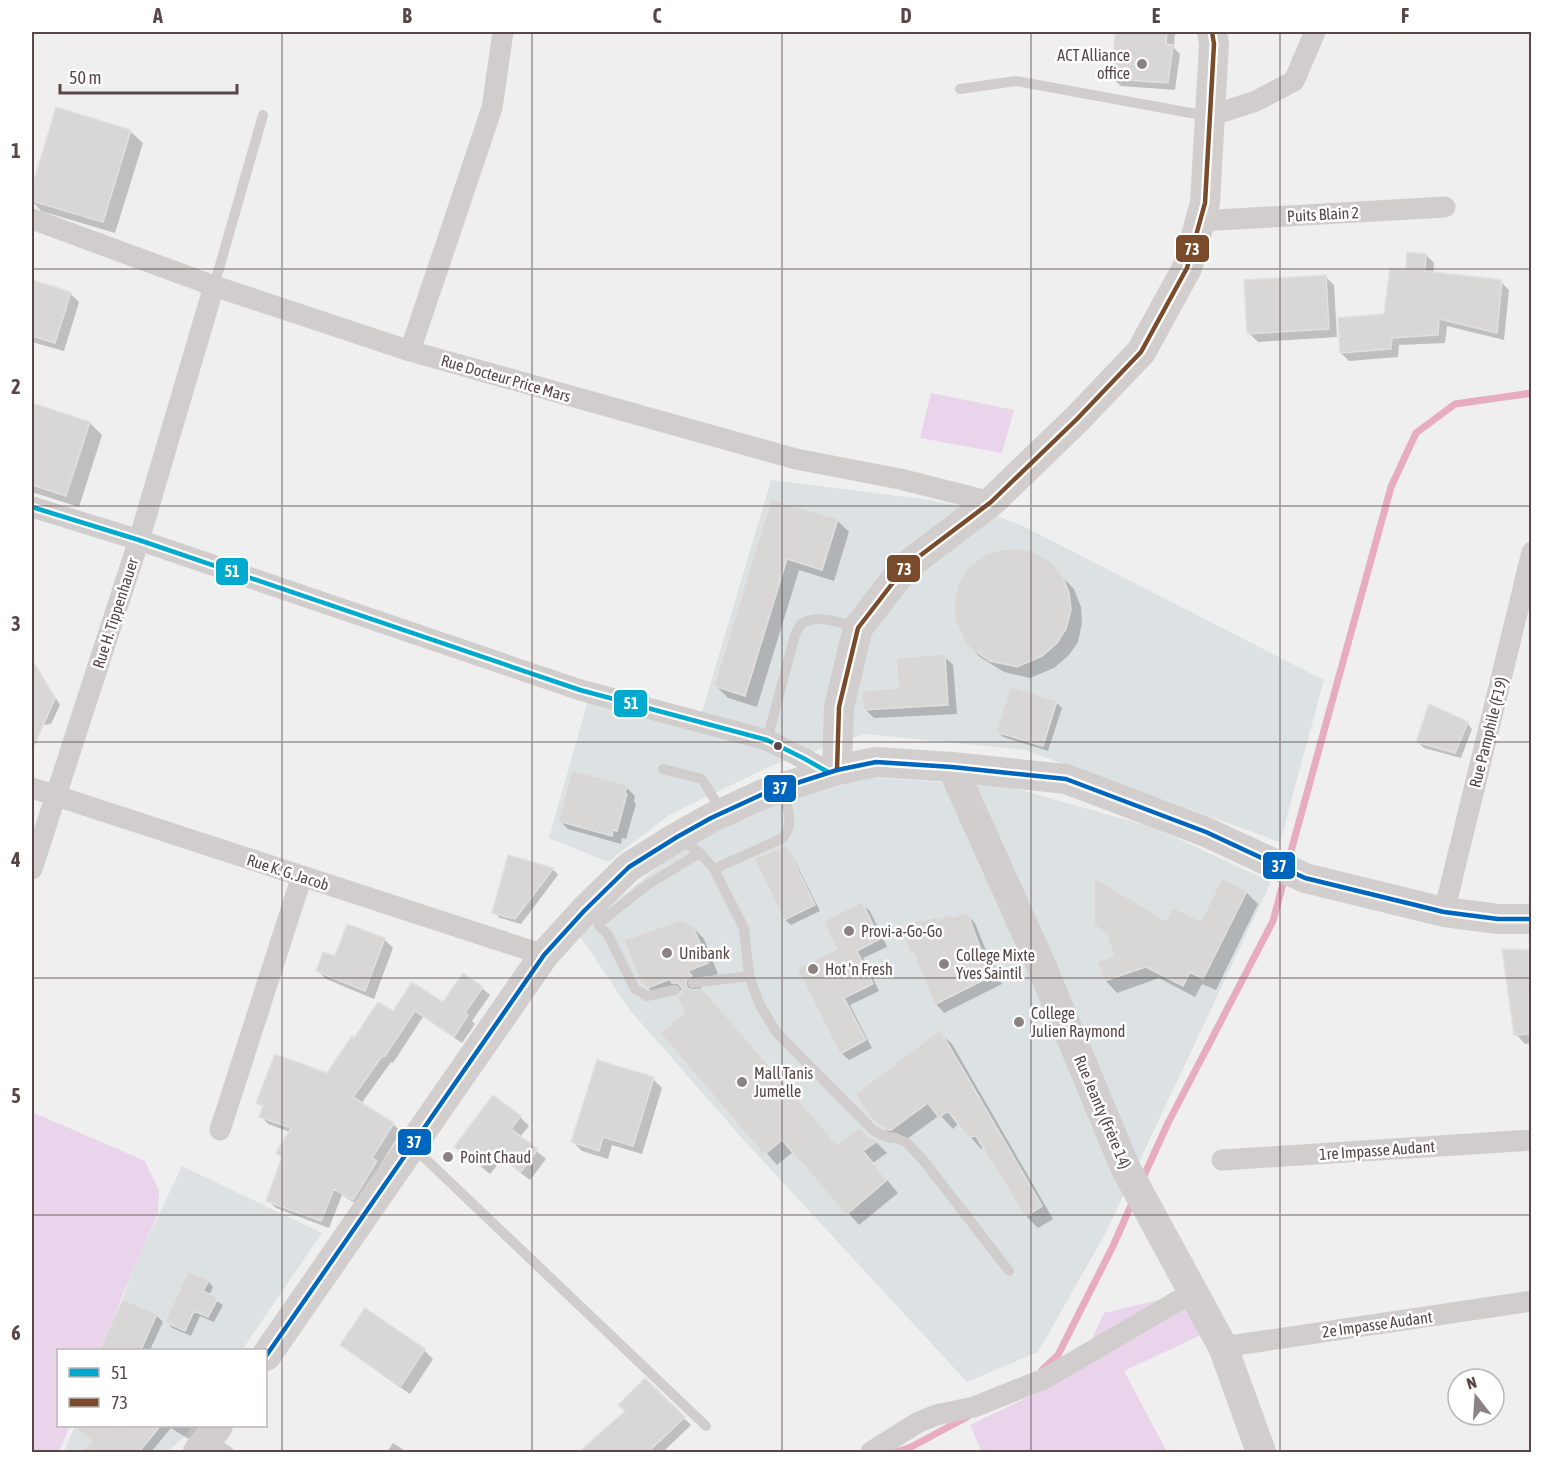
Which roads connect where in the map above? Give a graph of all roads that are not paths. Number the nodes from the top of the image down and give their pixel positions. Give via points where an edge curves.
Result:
1 (503, 32) edge
2 (1212, 32) edge
3 (1315, 32) edge
4 (960, 89) dead end
5 (263, 115) dead end
6 (1210, 116) junction
7 (1445, 207) dead end
8 (32, 219) edge
9 (1200, 221) junction
10 (214, 286) junction
11 (411, 351) junction
12 (991, 502) junction
13 (32, 507) edge
14 (139, 540) junction
15 (1532, 552) edge
16 (858, 628) junction
17 (767, 740) junction
18 (952, 767) junction
19 (663, 769) dead end
20 (832, 771) junction
21 (32, 788) edge
22 (781, 788) junction
23 (55, 796) junction
24 (722, 813) junction
25 (688, 845) junction
26 (32, 869) edge
27 (714, 869) junction
28 (302, 876) junction
29 (1444, 912) junction
30 (591, 917) junction
31 (1532, 919) edge
32 (544, 955) junction
33 (749, 976) junction
34 (693, 983) dead end
35 (675, 990) dead end
36 (220, 1130) dead end
37 (1532, 1140) edge
38 (411, 1146) junction
39 (1222, 1160) dead end
40 (1009, 1271) dead end
41 (1193, 1292) junction
42 (1532, 1301) edge
43 (1223, 1347) junction
44 (267, 1355) edge
45 (706, 1426) dead end
46 (871, 1452) edge
47 (1261, 1452) edge

1 - 11 street via 492,108
2 - 6 street
3 - 6 street via 1294,81 1256,101
4 - 6 lane via 1016,81
5 - 10 lane
6 - 9 street via 1205,203
7 - 9 street, Puits Blain 2
8 - 10 street, Rue Docteur Price Mars
9 - 12 street via 1187,268 1141,352
10 - 11 street, Rue Docteur Price Mars
10 - 14 street, Rue H. Tippenhauer
11 - 12 street, Rue Docteur Price Mars via 795,459
12 - 16 street via 904,567
13 - 14 street
14 - 17 street via 580,690
14 - 23 street, Rue H. Tippenhauer
15 - 29 street, Rue Pamphile (F19)
16 - 17 lane via 837,621 811,620 800,626
16 - 20 street via 838,707
17 - 20 street
18 - 20 street via 876,762
18 - 29 street via 1066,779 1206,831 1305,878
18 - 41 street, Rue Jeanty (Frère 14) via 1041,965 1125,1167
19 - 24 lane via 702,779
20 - 22 street
21 - 23 street, Rue K. G. Jacob
22 - 24 street
22 - 27 lane via 790,825 783,838
23 - 26 street, Rue H. Tippenhauer
23 - 28 street, Rue K. G. Jacob
24 - 25 street
25 - 27 lane
25 - 30 street via 629,867
27 - 33 lane via 744,928
28 - 32 street, Rue K. G. Jacob
28 - 36 street
29 - 31 street
30 - 32 street
30 - 35 lane via 608,935 635,989 647,996
32 - 38 street
33 - 34 lane
33 - 40 lane via 777,1033 874,1131 913,1149
37 - 39 street, 1re Impasse Audant
38 - 44 street
38 - 45 lane
41 - 43 street, Rue Jeanty (Frère 14)
41 - 46 street via 1044,1379 974,1407 917,1423
42 - 43 street, 2e Impasse Audant
43 - 47 street, Rue Jeanty (Frère 14)

